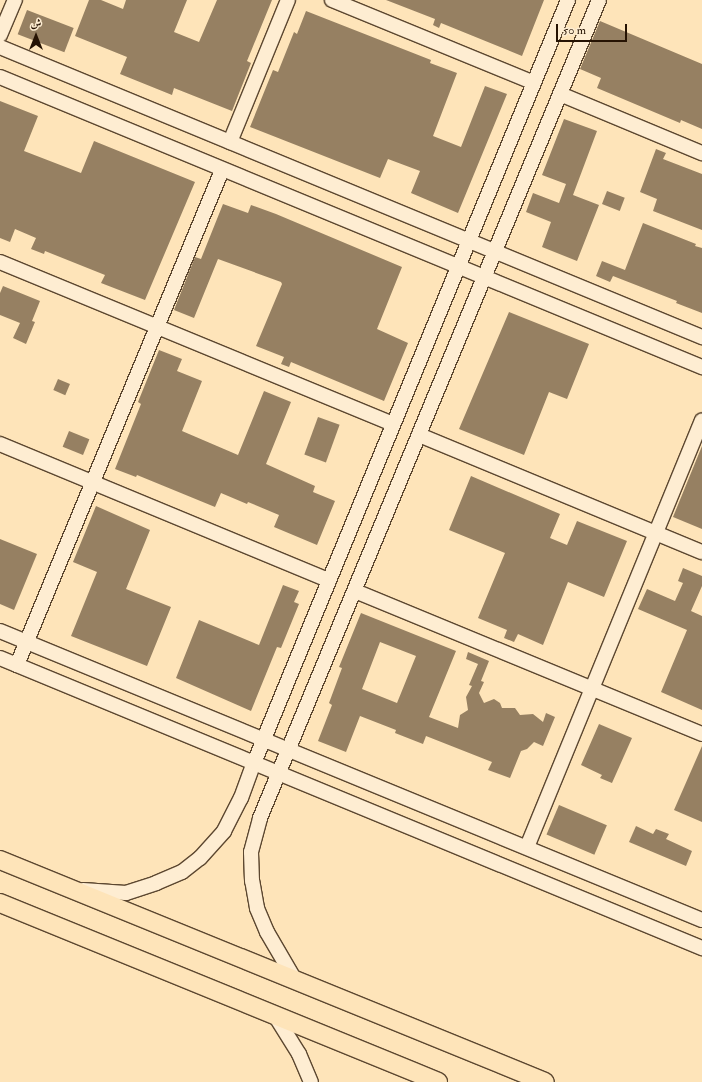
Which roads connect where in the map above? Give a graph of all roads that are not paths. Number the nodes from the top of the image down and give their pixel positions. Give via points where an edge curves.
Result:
1 (15, 0) edge
2 (288, 0) edge
3 (332, 0) edge
4 (568, 0) edge
5 (599, 0) edge
6 (0, 35) edge
7 (0, 47) edge
8 (0, 77) edge
9 (534, 83) junction
10 (560, 94) junction
11 (230, 142) junction
12 (702, 153) edge
13 (222, 170) junction
14 (469, 241) junction
15 (495, 251) junction
16 (0, 262) edge
17 (458, 267) junction
18 (484, 278) junction
19 (157, 327) junction
20 (702, 337) edge
21 (702, 367) edge
22 (702, 421) edge
23 (393, 424) junction
24 (419, 435) junction
25 (0, 444) edge
26 (93, 482) junction
27 (656, 533) junction
28 (702, 552) edge
29 (330, 580) junction
30 (355, 590) junction
31 (0, 631) edge
32 (27, 642) junction
33 (0, 658) edge
34 (17, 665) junction
35 (592, 688) junction
36 (702, 734) edge
37 (264, 739) junction
38 (289, 750) junction
39 (254, 763) junction
40 (280, 773) junction
41 (527, 847) junction
42 (0, 860) edge
43 (76, 890) junction
44 (0, 903) edge
45 (702, 920) edge
46 (702, 948) edge
47 (295, 980) junction
48 (276, 1017) junction
49 (311, 1082) edge
50 (438, 1082) edge
51 (545, 1082) edge

1 - 6 street
2 - 11 street
3 - 9 street
4 - 9 street
5 - 10 street
7 - 11 street
8 - 13 street
9 - 14 street
10 - 12 street
10 - 15 street
11 - 14 street
13 - 17 street
13 - 19 street
14 - 15 street
14 - 17 street
15 - 18 street
15 - 20 street
16 - 19 street
17 - 18 street
17 - 23 street
18 - 21 street
18 - 24 street
19 - 23 street
19 - 26 street
22 - 27 street
23 - 29 street
24 - 27 street
24 - 30 street
25 - 26 street
26 - 29 street
26 - 32 street
27 - 28 street
27 - 35 street
29 - 37 street
30 - 35 street
30 - 38 street
31 - 32 street
32 - 34 street
32 - 37 street
33 - 34 street
34 - 39 street
35 - 36 street
35 - 41 street
37 - 38 street
37 - 39 street
38 - 40 street
38 - 41 street
39 - 40 street
39 - 43 street via 241,798 224,831 200,858 182,872 126,893
40 - 46 street
40 - 47 street via 260,818 251,852 252,881 257,908 267,932
41 - 45 street
42 - 43 main road
43 - 47 main road
44 - 48 main road
47 - 51 main road
48 - 49 street via 299,1054
48 - 50 main road

